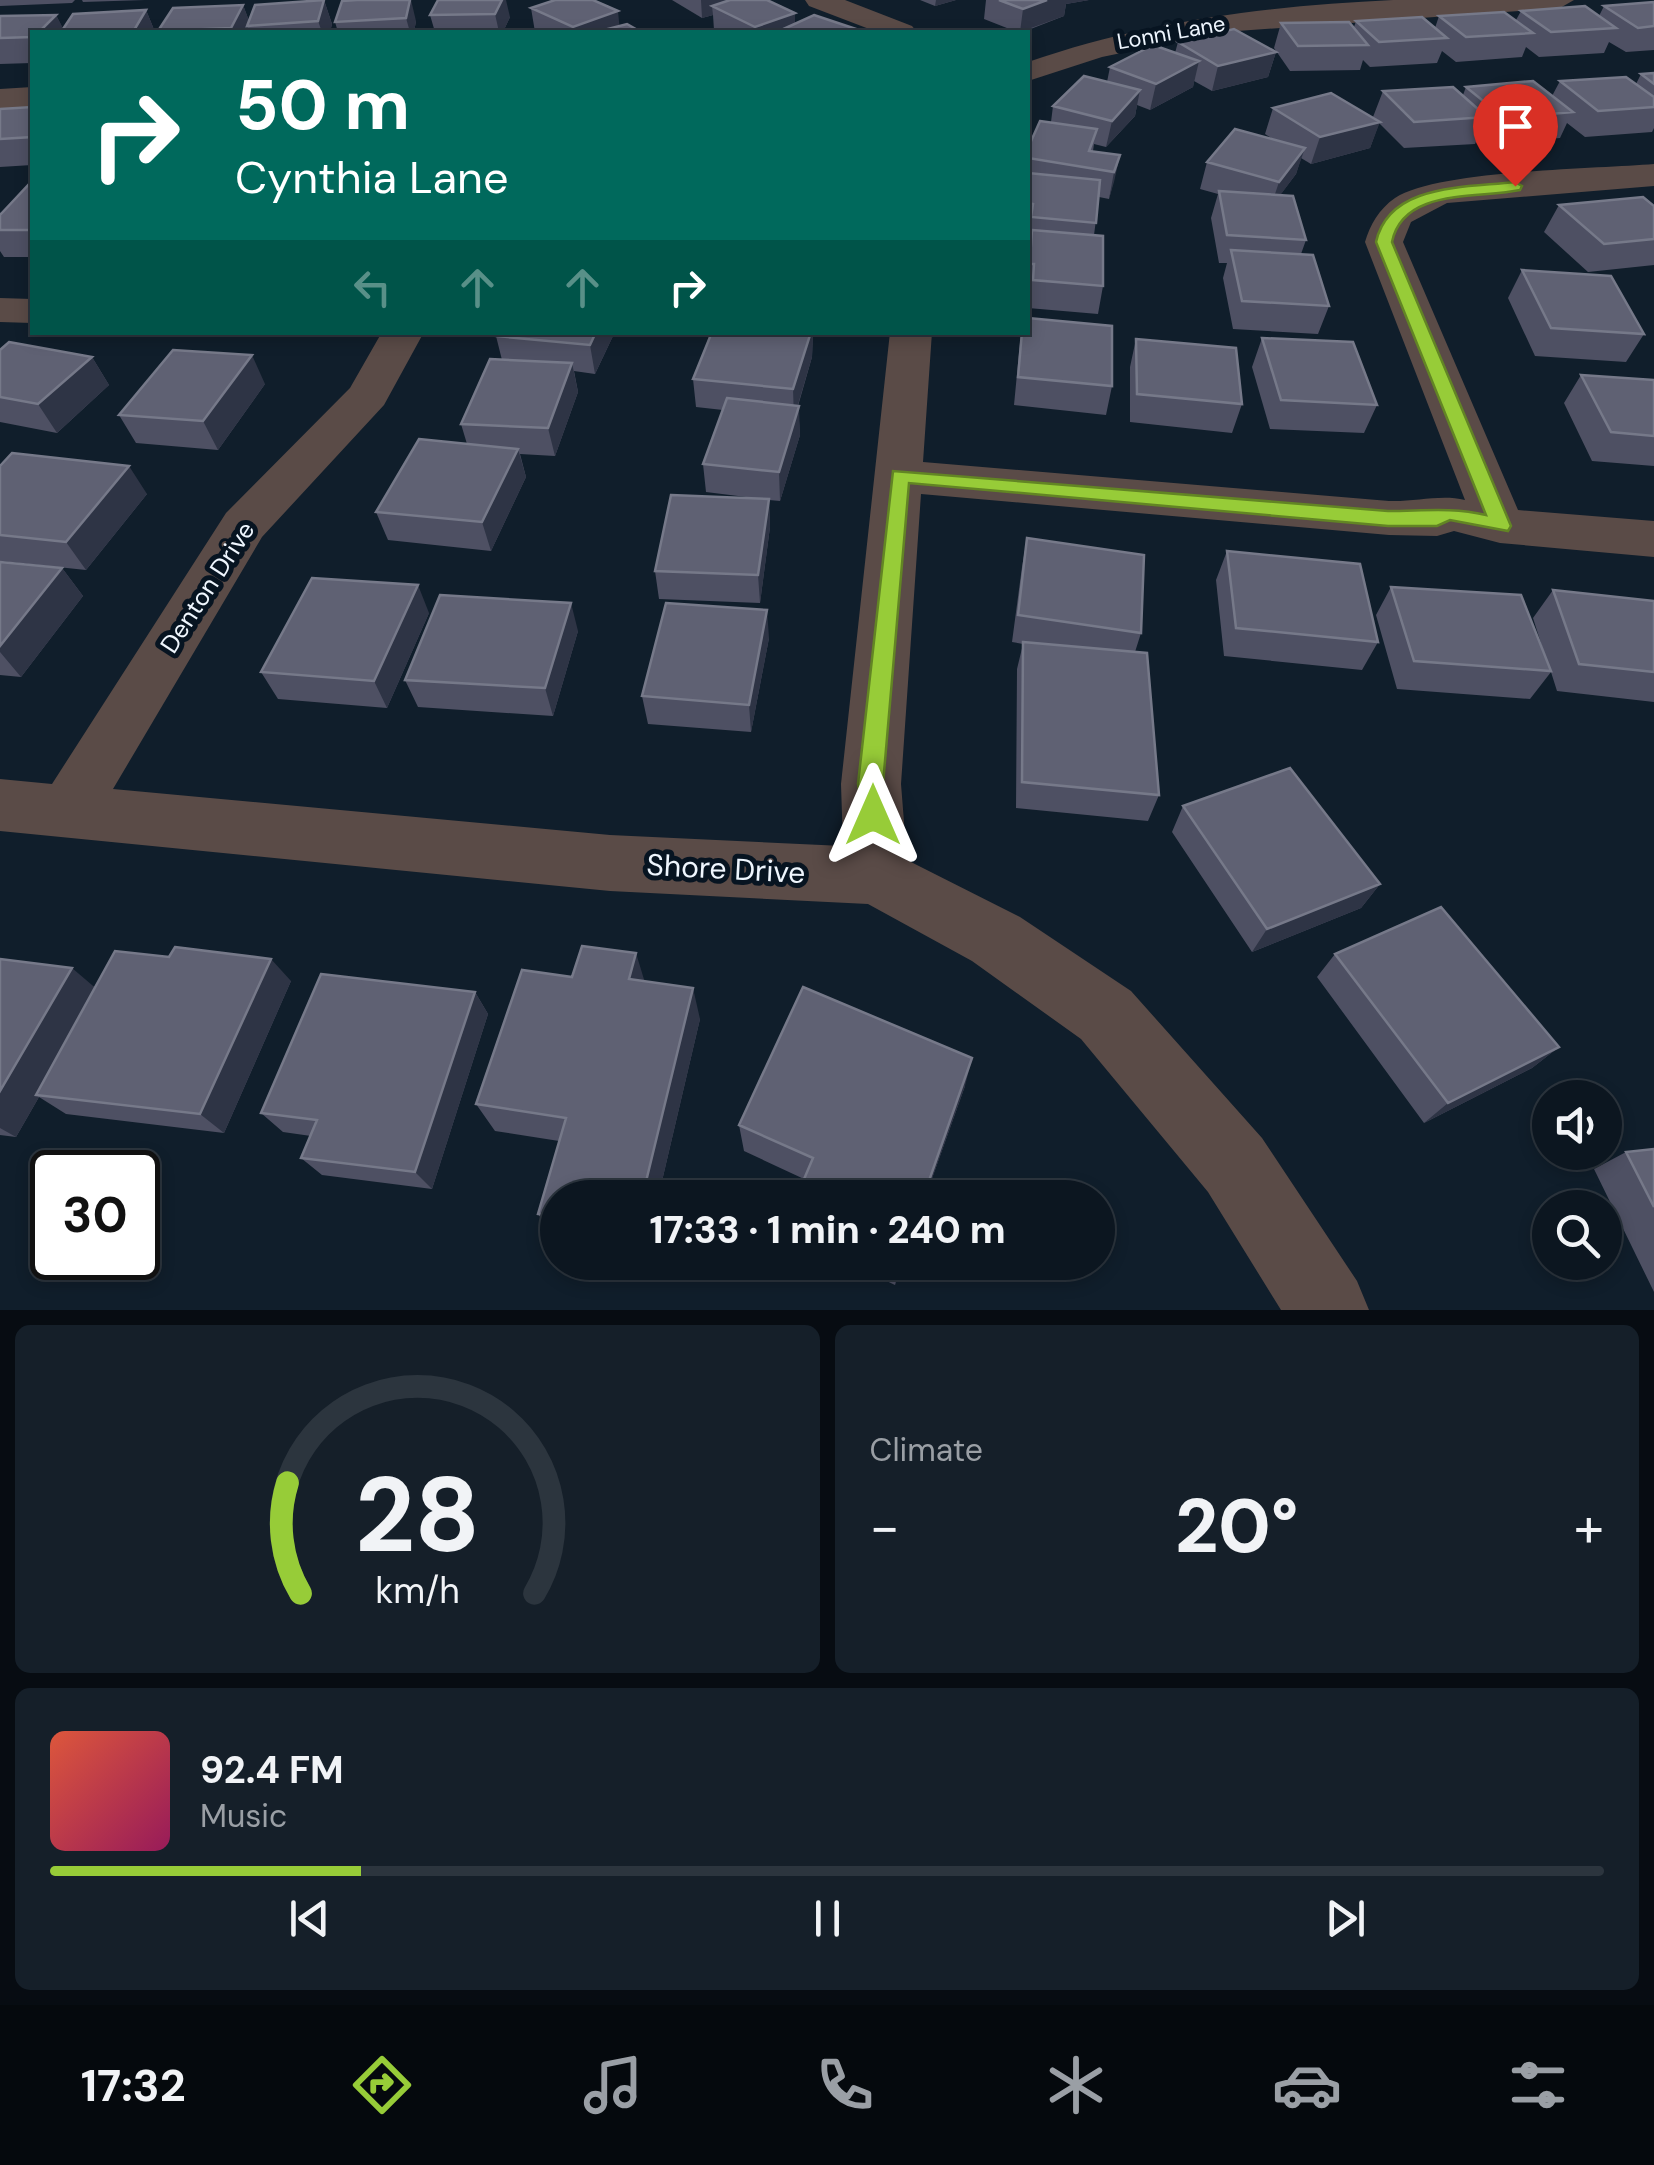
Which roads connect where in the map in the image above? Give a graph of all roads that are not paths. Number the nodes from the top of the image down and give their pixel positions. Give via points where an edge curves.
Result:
1 (818, 0) edge
2 (1560, 0) edge
3 (897, 30) edge
4 (1030, 71) edge
5 (30, 97) edge
6 (0, 99) edge
7 (1654, 175) edge
8 (0, 310) edge
9 (30, 311) edge
10 (401, 335) edge
11 (911, 335) edge
12 (900, 476) junction
13 (1500, 526) junction
14 (1654, 540) edge
15 (0, 805) edge
16 (68, 810) junction
17 (876, 876) junction
18 (1328, 1310) edge

1 - 3 street
2 - 4 street, Lonni Lane via 1215,22 1098,46
5 - 6 street
7 - 13 street via 1445,192 1418,199 1388,224 1384,242
8 - 9 street
10 - 16 street, Denton Drive via 368,395 244,524
11 - 12 street
12 - 13 street via 1388,518 1448,513
12 - 17 street via 871,784
13 - 14 street
15 - 16 street, Shore Drive
16 - 17 street, Shore Drive via 610,862
17 - 18 street, Shore Drive via 996,940 1106,1014 1236,1165

